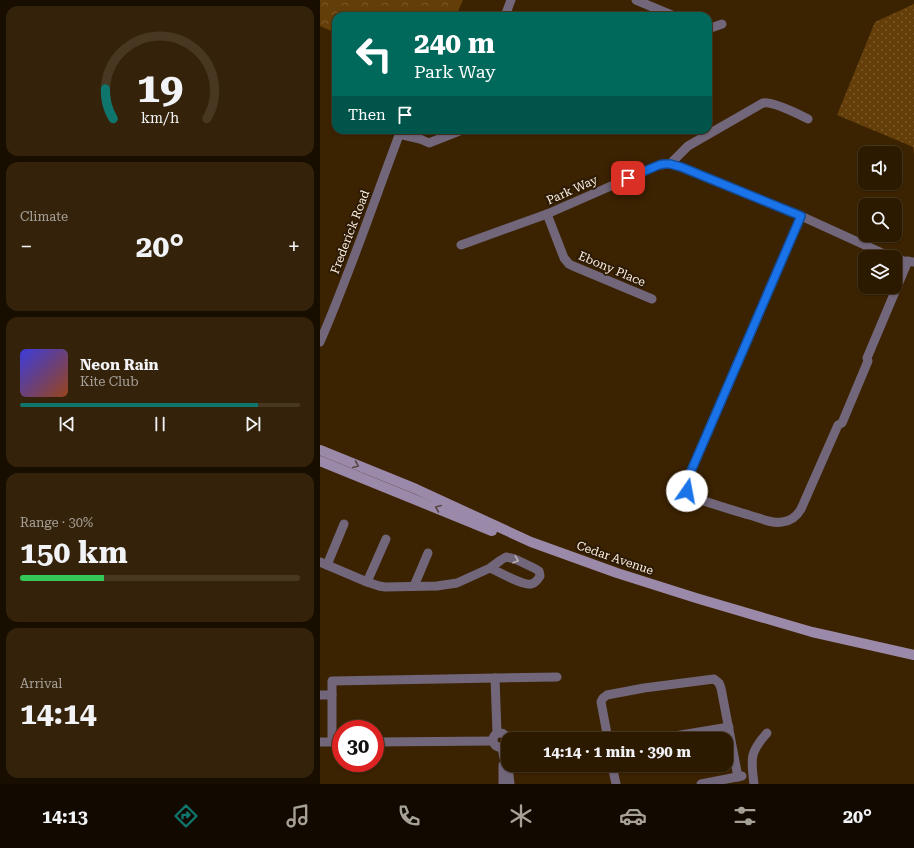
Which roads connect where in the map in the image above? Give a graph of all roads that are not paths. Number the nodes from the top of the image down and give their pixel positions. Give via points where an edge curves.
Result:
1 (512, 0) edge
2 (636, 0) edge
3 (507, 12) edge
4 (664, 12) edge
5 (722, 24) dead end
6 (712, 28) edge
7 (808, 118) dead end
8 (712, 132) edge
9 (399, 134) edge
10 (406, 134) edge
11 (451, 134) edge
12 (709, 134) edge
13 (670, 164) junction
14 (547, 214) junction
15 (801, 216) junction
16 (461, 245) dead end
17 (876, 250) edge
18 (911, 262) edge
19 (652, 299) dead end
20 (320, 342) edge
21 (320, 450) edge
22 (320, 461) edge
23 (344, 524) dead end
24 (386, 539) dead end
25 (428, 553) dead end
26 (324, 563) edge
27 (490, 568) junction
28 (367, 582) junction
29 (414, 586) junction
30 (914, 655) edge
31 (914, 661) edge
32 (557, 676) dead end
33 (495, 678) junction
34 (320, 695) edge
35 (332, 695) junction
36 (334, 720) edge
37 (729, 727) junction
38 (607, 732) edge
39 (699, 732) edge
40 (767, 733) dead end
41 (501, 734) edge
42 (495, 737) junction
43 (320, 742) edge
44 (332, 742) edge
45 (384, 742) edge
46 (501, 746) edge
47 (503, 772) edge
48 (509, 772) edge
49 (613, 772) edge
50 (503, 784) edge
51 (510, 784) edge
52 (616, 784) edge
53 (701, 784) edge
54 (754, 784) edge

1 - 3 street
2 - 4 street
5 - 6 street
7 - 8 street via 766,102
9 - 20 street, Frederick Road
10 - 11 street via 429,142
12 - 13 street via 688,146
13 - 14 street, Park Way via 659,165
13 - 15 street
14 - 16 street, Park Way
14 - 19 street, Ebony Place via 564,258 569,264
15 - 17 street
15 - 18 street via 686,483 687,491 694,498 775,522 794,518 802,509 863,361 867,358
21 -> 30 main road, Cedar Avenue via 416,489 531,542 617,573 812,632
31 -> 22 main road, Cedar Avenue via 762,624 623,581 488,530
23 - 26 street
24 - 28 street
25 - 29 street
26 - 28 street
27 -> 27 street via 504,558 515,559 539,571 540,576 533,584 529,584 516,581
27 - 29 street via 457,583
28 - 29 street via 382,587
32 - 33 street
33 - 35 street via 332,681
33 - 42 street
34 - 35 street
35 - 36 street
37 - 38 street via 721,688 714,679 644,688 607,696 601,702
37 - 39 street
37 - 53 street via 740,776
40 - 54 street via 752,756
41 - 42 street
42 - 45 street
42 - 46 street via 496,746
43 - 44 street
47 - 50 street
48 - 51 street
49 - 52 street

